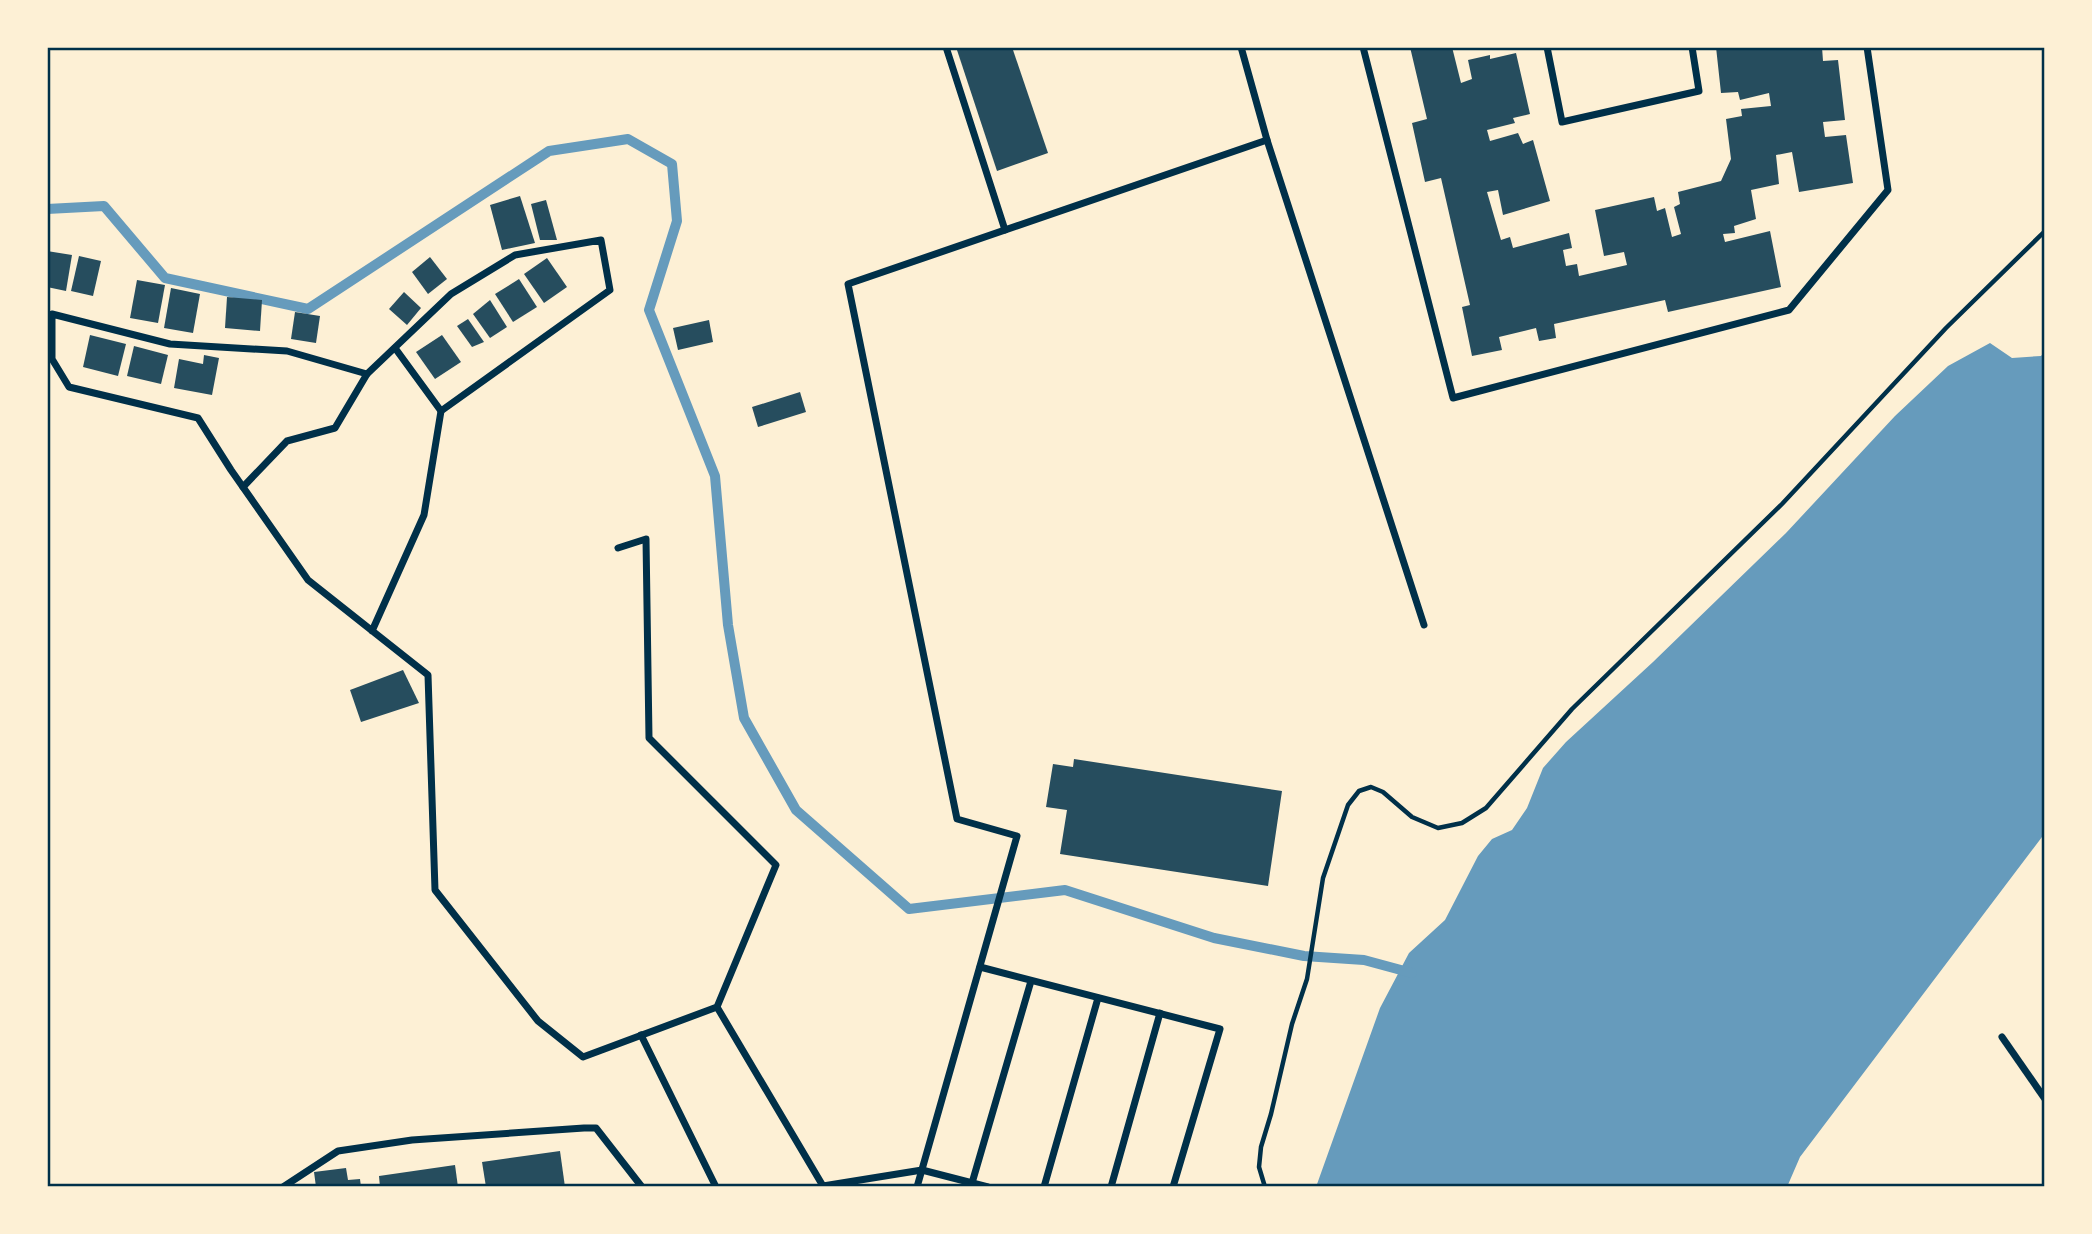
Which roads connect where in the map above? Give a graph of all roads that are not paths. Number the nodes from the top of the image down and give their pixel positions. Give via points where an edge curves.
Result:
1 (946, 47) edge
2 (1241, 47) edge
3 (1363, 47) edge
4 (1547, 47) edge
5 (1692, 47) edge
6 (1867, 47) edge
7 (1267, 140) junction
8 (1005, 230) junction
9 (50, 314) edge
10 (395, 348) junction
11 (367, 374) junction
12 (441, 411) junction
13 (243, 487) junction
14 (618, 548) dead end
15 (1424, 625) dead end
16 (372, 631) junction
17 (980, 967) junction
18 (1031, 981) junction
19 (1098, 998) junction
20 (717, 1007) junction
21 (1160, 1013) junction
22 (641, 1035) junction
23 (2002, 1037) dead end
24 (2045, 1099) edge
25 (922, 1170) junction
26 (972, 1183) junction
27 (283, 1187) edge
28 (642, 1187) edge
29 (716, 1187) edge
30 (917, 1187) edge
31 (988, 1187) edge
32 (1044, 1187) edge
33 (1111, 1187) edge
34 (1173, 1187) edge

1 - 8 street
2 - 7 street
3 - 6 street via 1453,398 1789,310 1888,190
4 - 5 street via 1562,122 1699,91
7 - 8 street
7 - 15 street
8 - 17 street via 848,284 957,819 1017,836
9 - 11 street via 170,344 287,351
9 - 13 street via 52,359 69,387 198,418
10 - 11 street
10 - 12 street
10 - 12 street via 451,294 515,255 601,240 610,289
11 - 13 street via 335,428 287,440
12 - 16 street via 424,515
13 - 16 street via 309,580
14 - 20 street via 646,539 649,738 776,865
16 - 22 street via 428,675 435,890 538,1021 583,1057
17 - 18 street
17 - 25 street
18 - 19 street
18 - 26 street
19 - 21 street
19 - 32 street
20 - 22 street
20 - 25 street via 823,1186
21 - 33 street
21 - 34 street via 1220,1029
22 - 29 street
23 - 24 street
25 - 26 street
25 - 30 street
26 - 31 street
27 - 28 street via 338,1151 412,1140 596,1128

